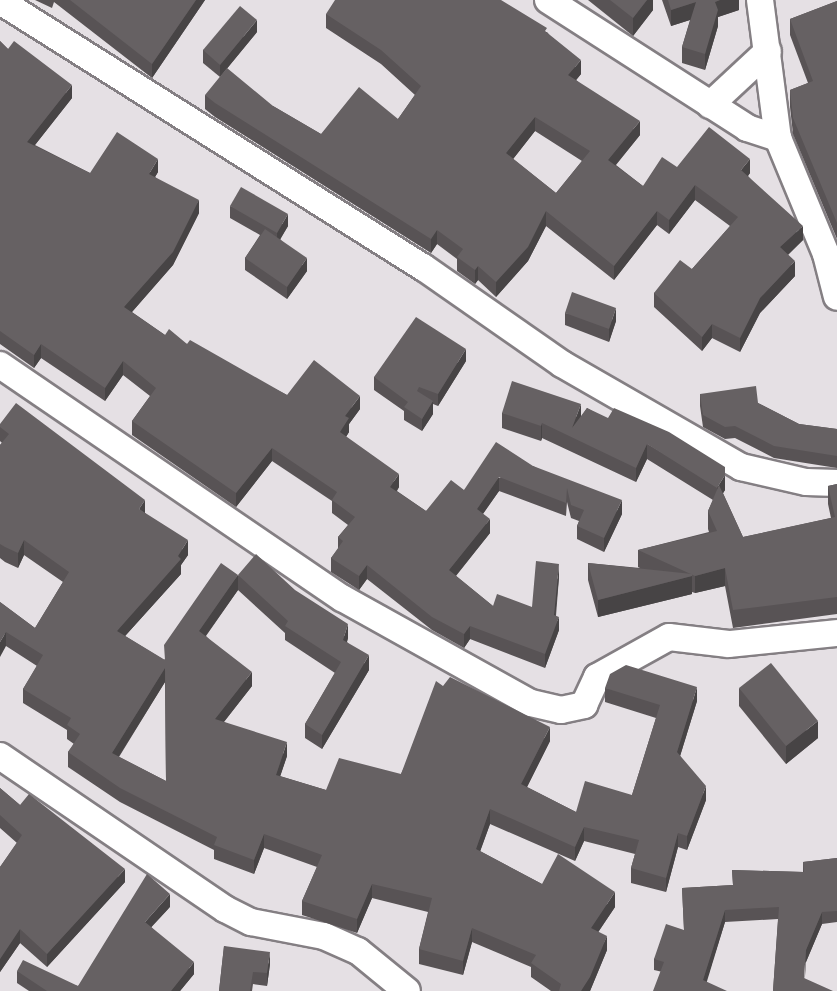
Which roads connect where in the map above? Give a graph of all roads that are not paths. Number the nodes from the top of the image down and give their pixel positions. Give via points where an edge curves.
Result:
1 (548, 0) edge
2 (760, 0) edge
3 (0, 1) edge
4 (768, 51) junction
5 (710, 105) junction
6 (778, 138) junction
7 (837, 297) edge
8 (0, 365) edge
9 (837, 484) edge
10 (837, 633) edge
11 (0, 756) edge
12 (407, 991) edge

1 - 5 street
2 - 4 street
3 - 9 street via 423,267 562,364 741,467
4 - 5 street
4 - 6 street
5 - 6 street via 747,128
6 - 7 street via 826,254
8 - 10 street via 342,598 531,703 561,710 584,705 597,677 669,637 729,644
11 - 12 street via 225,909 251,922 324,936 358,951

